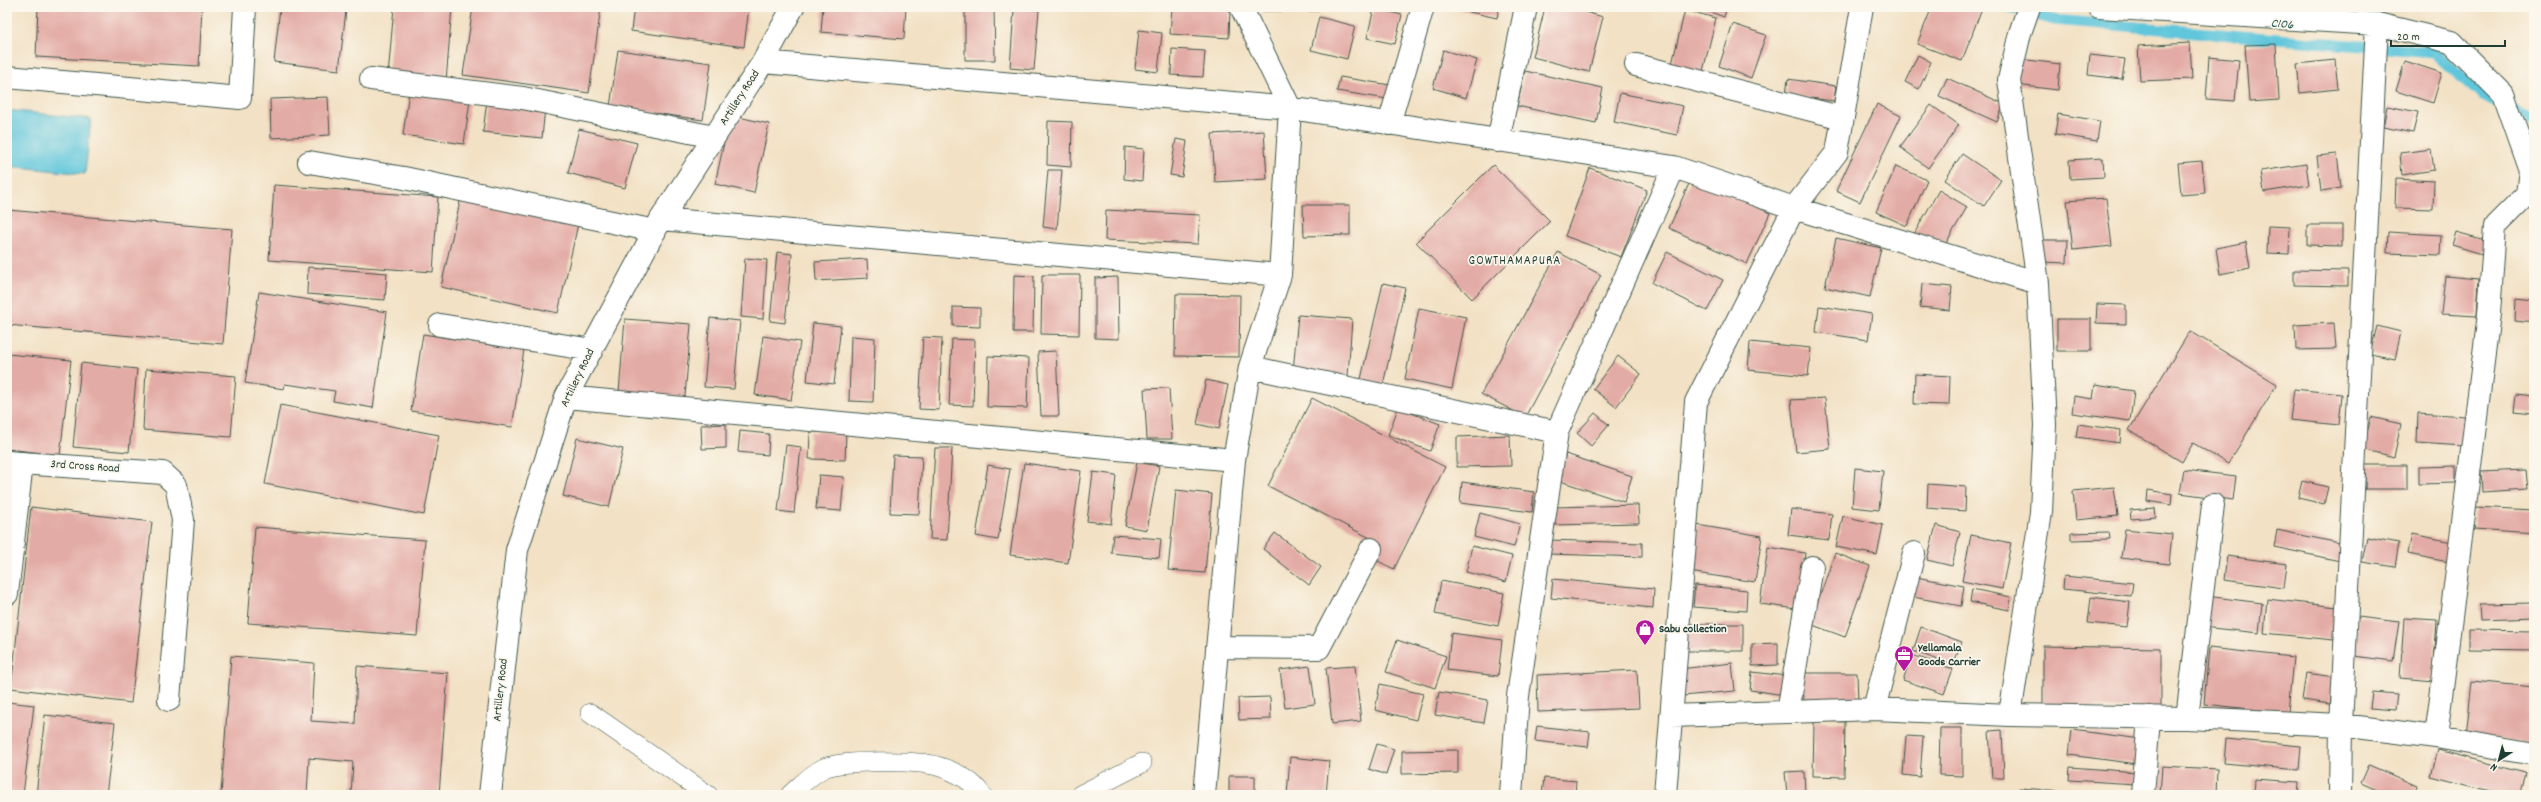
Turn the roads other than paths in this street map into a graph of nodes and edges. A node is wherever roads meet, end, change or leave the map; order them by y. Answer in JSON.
{"nodes":[{"id":1,"x":246,"y":7,"type":"edge"},
{"id":2,"x":793,"y":7,"type":"edge"},
{"id":3,"x":1241,"y":7,"type":"edge"},
{"id":4,"x":1423,"y":7,"type":"edge"},
{"id":5,"x":1526,"y":7,"type":"edge"},
{"id":6,"x":1862,"y":7,"type":"edge"},
{"id":7,"x":2029,"y":7,"type":"edge"},
{"id":8,"x":2099,"y":7,"type":"edge"},
{"id":9,"x":2377,"y":24,"type":"junction"},
{"id":10,"x":763,"y":62,"type":"junction"},
{"id":11,"x":1636,"y":65,"type":"dead end"},
{"id":12,"x":7,"y":77,"type":"edge"},
{"id":13,"x":371,"y":79,"type":"dead end"},
{"id":14,"x":1290,"y":108,"type":"junction"},
{"id":15,"x":1843,"y":118,"type":"junction"},
{"id":16,"x":1389,"y":124,"type":"junction"},
{"id":17,"x":714,"y":137,"type":"junction"},
{"id":18,"x":1498,"y":141,"type":"junction"},
{"id":19,"x":309,"y":162,"type":"dead end"},
{"id":20,"x":1674,"y":167,"type":"junction"},
{"id":21,"x":1794,"y":208,"type":"junction"},
{"id":22,"x":658,"y":225,"type":"junction"},
{"id":23,"x":1280,"y":276,"type":"junction"},
{"id":24,"x":2038,"y":283,"type":"junction"},
{"id":25,"x":440,"y":325,"type":"dead end"},
{"id":26,"x":592,"y":350,"type":"junction"},
{"id":27,"x":1250,"y":367,"type":"junction"},
{"id":28,"x":566,"y":397,"type":"junction"},
{"id":29,"x":1557,"y":432,"type":"junction"},
{"id":30,"x":1234,"y":460,"type":"junction"},
{"id":31,"x":15,"y":463,"type":"edge"},
{"id":32,"x":2212,"y":505,"type":"dead end"},
{"id":33,"x":1371,"y":549,"type":"dead end"},
{"id":34,"x":1914,"y":552,"type":"dead end"},
{"id":35,"x":1812,"y":567,"type":"dead end"},
{"id":36,"x":7,"y":594,"type":"edge"},
{"id":37,"x":1217,"y":647,"type":"junction"},
{"id":38,"x":169,"y":700,"type":"dead end"},
{"id":39,"x":1874,"y":709,"type":"junction"},
{"id":40,"x":1788,"y":712,"type":"junction"},
{"id":41,"x":590,"y":713,"type":"dead end"},
{"id":42,"x":2010,"y":715,"type":"junction"},
{"id":43,"x":1671,"y":716,"type":"junction"},
{"id":44,"x":2149,"y":717,"type":"junction"},
{"id":45,"x":2186,"y":718,"type":"junction"},
{"id":46,"x":2341,"y":725,"type":"junction"},
{"id":47,"x":2436,"y":737,"type":"junction"},
{"id":48,"x":2534,"y":754,"type":"edge"},
{"id":49,"x":1142,"y":764,"type":"dead end"},
{"id":50,"x":490,"y":795,"type":"edge"},
{"id":51,"x":708,"y":795,"type":"edge"},
{"id":52,"x":790,"y":795,"type":"edge"},
{"id":53,"x":982,"y":795,"type":"edge"},
{"id":54,"x":1080,"y":795,"type":"edge"},
{"id":55,"x":1204,"y":795,"type":"edge"},
{"id":56,"x":1511,"y":795,"type":"edge"},
{"id":57,"x":1665,"y":795,"type":"edge"},
{"id":58,"x":2143,"y":795,"type":"edge"},
{"id":59,"x":2340,"y":795,"type":"edge"}],
"edges":[{"from":1,"to":12,"type":"street"},
{"from":2,"to":10,"type":"street","name":"Artillery Road"},
{"from":3,"to":14,"type":"street"},
{"from":4,"to":16,"type":"street"},
{"from":5,"to":18,"type":"street"},
{"from":6,"to":15,"type":"street"},
{"from":7,"to":24,"type":"street"},
{"from":8,"to":9,"type":"street"},
{"from":9,"to":46,"type":"street"},
{"from":9,"to":47,"type":"street"},
{"from":10,"to":14,"type":"street"},
{"from":10,"to":17,"type":"street","name":"Artillery Road"},
{"from":11,"to":15,"type":"street"},
{"from":13,"to":17,"type":"street"},
{"from":14,"to":16,"type":"street"},
{"from":14,"to":23,"type":"street"},
{"from":15,"to":21,"type":"street"},
{"from":16,"to":18,"type":"street"},
{"from":17,"to":22,"type":"street","name":"Artillery Road"},
{"from":18,"to":20,"type":"street"},
{"from":19,"to":22,"type":"street"},
{"from":20,"to":21,"type":"street"},
{"from":20,"to":29,"type":"street"},
{"from":21,"to":24,"type":"street"},
{"from":21,"to":43,"type":"street"},
{"from":22,"to":23,"type":"street"},
{"from":22,"to":26,"type":"street","name":"Artillery Road"},
{"from":23,"to":27,"type":"street"},
{"from":24,"to":42,"type":"street"},
{"from":25,"to":26,"type":"street"},
{"from":26,"to":28,"type":"street","name":"Artillery Road"},
{"from":27,"to":29,"type":"street"},
{"from":27,"to":30,"type":"street"},
{"from":28,"to":30,"type":"street"},
{"from":28,"to":50,"type":"street","name":"Artillery Road"},
{"from":29,"to":56,"type":"street"},
{"from":30,"to":37,"type":"street"},
{"from":31,"to":36,"type":"street"},
{"from":31,"to":38,"type":"street","name":"3rd Cross Road"},
{"from":32,"to":45,"type":"street"},
{"from":33,"to":37,"type":"street"},
{"from":34,"to":39,"type":"street"},
{"from":35,"to":40,"type":"street"},
{"from":37,"to":55,"type":"street"},
{"from":39,"to":40,"type":"street"},
{"from":39,"to":42,"type":"street"},
{"from":40,"to":43,"type":"street"},
{"from":41,"to":51,"type":"lane"},
{"from":42,"to":44,"type":"street"},
{"from":43,"to":57,"type":"street"},
{"from":44,"to":45,"type":"street"},
{"from":44,"to":58,"type":"street"},
{"from":45,"to":46,"type":"street"},
{"from":46,"to":47,"type":"street"},
{"from":46,"to":59,"type":"street"},
{"from":47,"to":48,"type":"street"},
{"from":49,"to":54,"type":"lane"},
{"from":52,"to":53,"type":"lane"}]}
